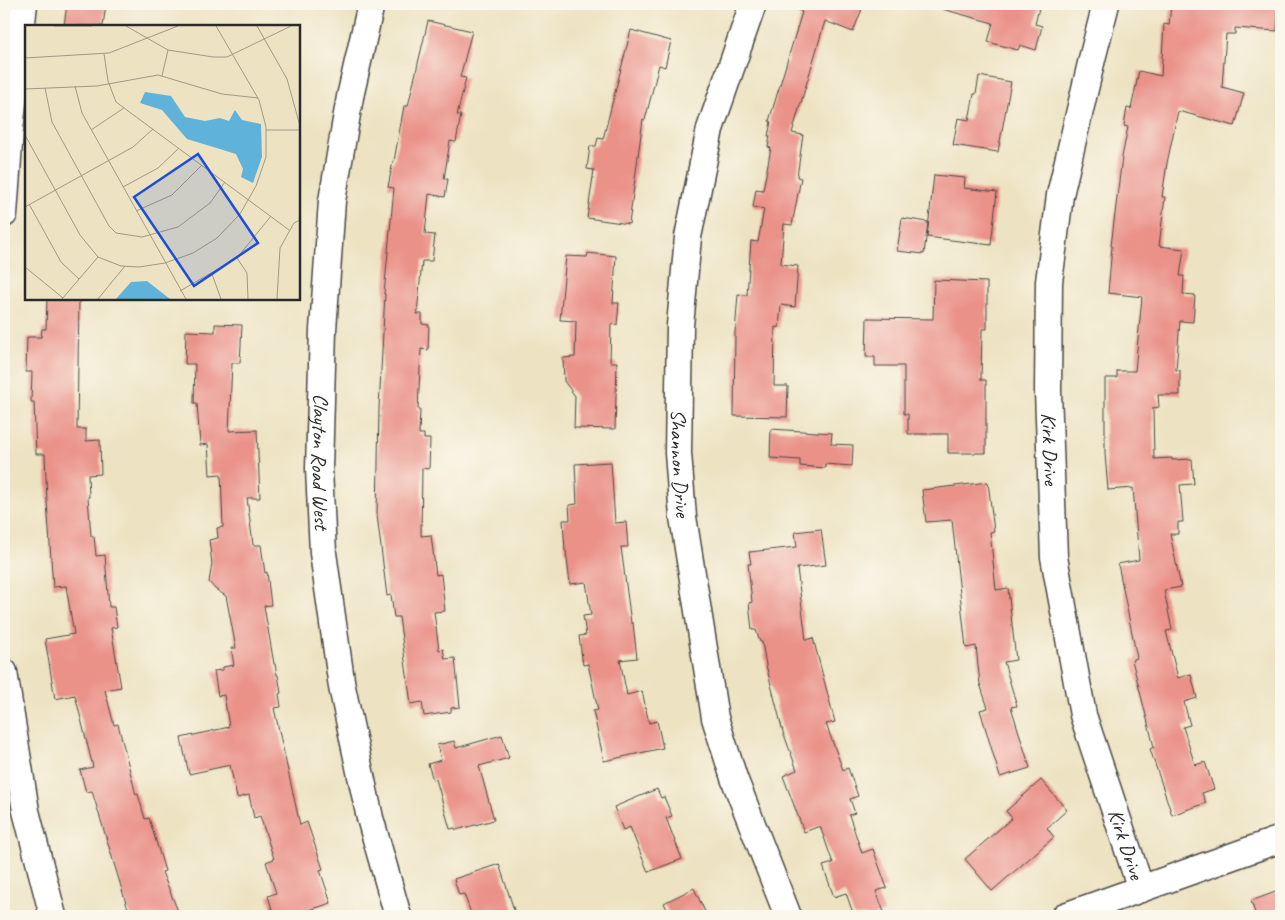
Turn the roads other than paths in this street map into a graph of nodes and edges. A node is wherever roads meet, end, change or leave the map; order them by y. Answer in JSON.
{"nodes":[{"id":1,"x":24,"y":4,"type":"edge"},
{"id":2,"x":371,"y":4,"type":"edge"},
{"id":3,"x":753,"y":4,"type":"edge"},
{"id":4,"x":1106,"y":4,"type":"edge"},
{"id":5,"x":4,"y":214,"type":"edge"},
{"id":6,"x":4,"y":672,"type":"edge"},
{"id":7,"x":1281,"y":839,"type":"edge"},
{"id":8,"x":1141,"y":889,"type":"junction"},
{"id":9,"x":53,"y":916,"type":"edge"},
{"id":10,"x":398,"y":916,"type":"edge"},
{"id":11,"x":788,"y":916,"type":"edge"},
{"id":12,"x":1065,"y":916,"type":"edge"}],
"edges":[{"from":1,"to":5,"type":"street"},
{"from":2,"to":10,"type":"street","name":"Clayton Road West"},
{"from":3,"to":11,"type":"street","name":"Shannon Drive"},
{"from":4,"to":8,"type":"street","name":"Kirk Drive"},
{"from":6,"to":9,"type":"street"},
{"from":7,"to":8,"type":"street"},
{"from":8,"to":12,"type":"street"}]}
